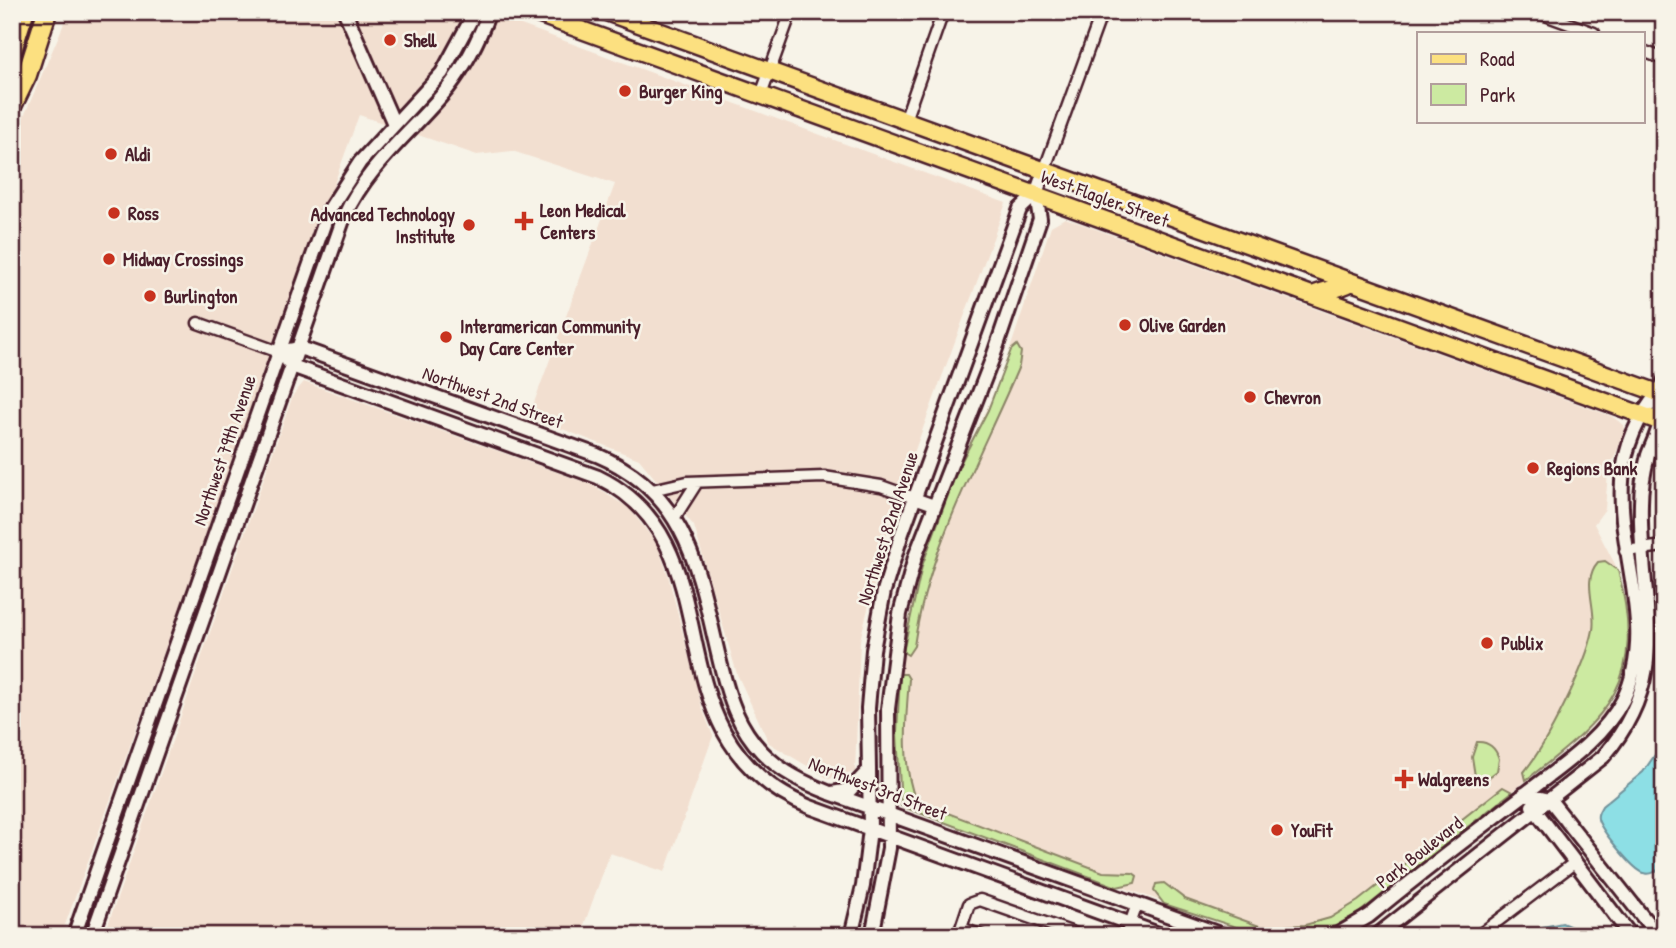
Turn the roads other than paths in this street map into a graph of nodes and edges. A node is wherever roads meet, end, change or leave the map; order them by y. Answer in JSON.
{"nodes":[{"id":1,"x":24,"y":12,"type":"edge"},
{"id":2,"x":47,"y":12,"type":"edge"},
{"id":3,"x":345,"y":12,"type":"edge"},
{"id":4,"x":475,"y":12,"type":"edge"},
{"id":5,"x":489,"y":12,"type":"edge"},
{"id":6,"x":532,"y":12,"type":"edge"},
{"id":7,"x":606,"y":12,"type":"edge"},
{"id":8,"x":791,"y":12,"type":"edge"},
{"id":9,"x":943,"y":12,"type":"edge"},
{"id":10,"x":1102,"y":12,"type":"edge"},
{"id":11,"x":1537,"y":12,"type":"edge"},
{"id":12,"x":632,"y":17,"type":"edge"},
{"id":13,"x":1591,"y":32,"type":"edge"},
{"id":14,"x":12,"y":50,"type":"edge"},
{"id":15,"x":1644,"y":51,"type":"edge"},
{"id":16,"x":1664,"y":59,"type":"edge"},
{"id":17,"x":769,"y":72,"type":"junction"},
{"id":18,"x":761,"y":94,"type":"junction"},
{"id":19,"x":12,"y":106,"type":"edge"},
{"id":20,"x":407,"y":111,"type":"junction"},
{"id":21,"x":421,"y":117,"type":"junction"},
{"id":22,"x":905,"y":120,"type":"junction"},
{"id":23,"x":394,"y":124,"type":"junction"},
{"id":24,"x":1044,"y":171,"type":"junction"},
{"id":25,"x":1037,"y":194,"type":"junction"},
{"id":26,"x":1350,"y":283,"type":"junction"},
{"id":27,"x":1313,"y":295,"type":"junction"},
{"id":28,"x":1382,"y":295,"type":"junction"},
{"id":29,"x":1347,"y":308,"type":"junction"},
{"id":30,"x":198,"y":323,"type":"dead end"},
{"id":31,"x":298,"y":348,"type":"junction"},
{"id":32,"x":279,"y":352,"type":"junction"},
{"id":33,"x":292,"y":366,"type":"junction"},
{"id":34,"x":1662,"y":389,"type":"edge"},
{"id":35,"x":1640,"y":415,"type":"junction"},
{"id":36,"x":1662,"y":422,"type":"edge"},
{"id":37,"x":696,"y":484,"type":"junction"},
{"id":38,"x":652,"y":490,"type":"junction"},
{"id":39,"x":915,"y":498,"type":"junction"},
{"id":40,"x":639,"y":504,"type":"joint"},
{"id":41,"x":934,"y":505,"type":"junction"},
{"id":42,"x":676,"y":517,"type":"junction"},
{"id":43,"x":1664,"y":546,"type":"edge"},
{"id":44,"x":1645,"y":549,"type":"junction"},
{"id":45,"x":1625,"y":551,"type":"junction"},
{"id":46,"x":154,"y":709,"type":"junction"},
{"id":47,"x":169,"y":716,"type":"junction"},
{"id":48,"x":868,"y":771,"type":"junction"},
{"id":49,"x":830,"y":793,"type":"junction"},
{"id":50,"x":1524,"y":794,"type":"junction"},
{"id":51,"x":1550,"y":800,"type":"junction"},
{"id":52,"x":870,"y":808,"type":"junction"},
{"id":53,"x":1535,"y":811,"type":"junction"},
{"id":54,"x":890,"y":814,"type":"junction"},
{"id":55,"x":870,"y":829,"type":"junction"},
{"id":56,"x":890,"y":836,"type":"junction"},
{"id":57,"x":1574,"y":863,"type":"junction"},
{"id":58,"x":1137,"y":904,"type":"junction"},
{"id":59,"x":1128,"y":930,"type":"edge"},
{"id":60,"x":960,"y":932,"type":"edge"},
{"id":61,"x":74,"y":936,"type":"edge"},
{"id":62,"x":92,"y":936,"type":"edge"},
{"id":63,"x":851,"y":936,"type":"edge"},
{"id":64,"x":872,"y":936,"type":"edge"},
{"id":65,"x":982,"y":936,"type":"edge"},
{"id":66,"x":1082,"y":936,"type":"edge"},
{"id":67,"x":1164,"y":936,"type":"edge"},
{"id":68,"x":1225,"y":936,"type":"edge"},
{"id":69,"x":1335,"y":936,"type":"edge"},
{"id":70,"x":1376,"y":936,"type":"edge"},
{"id":71,"x":1478,"y":936,"type":"edge"},
{"id":72,"x":1632,"y":936,"type":"edge"},
{"id":73,"x":1658,"y":936,"type":"edge"}],
"edges":[{"from":1,"to":14,"type":"highway"},
{"from":2,"to":19,"type":"highway"},
{"from":3,"to":23,"type":"street"},
{"from":4,"to":20,"type":"street","name":"Northwest 79th Avenue"},
{"from":5,"to":21,"type":"street","name":"Northwest 79th Avenue"},
{"from":6,"to":18,"type":"main road","name":"West Flagler Street"},
{"from":7,"to":12,"type":"main road","name":"West Flagler Street"},
{"from":8,"to":17,"type":"street"},
{"from":9,"to":22,"type":"street"},
{"from":10,"to":24,"type":"street"},
{"from":11,"to":13,"type":"street"},
{"from":12,"to":17,"type":"main road","name":"West Flagler Street"},
{"from":15,"to":16,"type":"street"},
{"from":17,"to":18,"type":"street"},
{"from":17,"to":22,"type":"main road","name":"West Flagler Street"},
{"from":18,"to":25,"type":"main road","name":"West Flagler Street"},
{"from":20,"to":21,"type":"street"},
{"from":20,"to":23,"type":"street","name":"Northwest 79th Avenue"},
{"from":21,"to":31,"type":"street","name":"Northwest 79th Avenue"},
{"from":22,"to":24,"type":"main road","name":"West Flagler Street"},
{"from":23,"to":32,"type":"street","name":"Northwest 79th Avenue"},
{"from":24,"to":25,"type":"street","name":"Northwest 82nd Avenue"},
{"from":24,"to":26,"type":"main road","name":"West Flagler Street"},
{"from":25,"to":27,"type":"main road","name":"West Flagler Street"},
{"from":25,"to":39,"type":"street","name":"Northwest 82nd Avenue"},
{"from":25,"to":41,"type":"street","name":"Northwest 82nd Avenue"},
{"from":26,"to":27,"type":"main road"},
{"from":26,"to":28,"type":"main road","name":"West Flagler Street"},
{"from":27,"to":29,"type":"main road","name":"West Flagler Street"},
{"from":28,"to":29,"type":"main road"},
{"from":28,"to":34,"type":"main road","name":"West Flagler Street"},
{"from":29,"to":35,"type":"main road","name":"West Flagler Street"},
{"from":30,"to":32,"type":"street","name":"Northwest 2nd Street"},
{"from":31,"to":32,"type":"street"},
{"from":31,"to":33,"type":"street","name":"Northwest 79th Avenue"},
{"from":31,"to":38,"type":"street","name":"Northwest 2nd Street"},
{"from":32,"to":33,"type":"street","name":"Northwest 2nd Street"},
{"from":32,"to":46,"type":"street","name":"Northwest 79th Avenue"},
{"from":33,"to":40,"type":"street","name":"Northwest 2nd Street"},
{"from":33,"to":47,"type":"street","name":"Northwest 79th Avenue"},
{"from":34,"to":35,"type":"street"},
{"from":34,"to":36,"type":"street"},
{"from":35,"to":36,"type":"main road","name":"West Flagler Street"},
{"from":35,"to":45,"type":"street","name":"Park Boulevard"},
{"from":36,"to":44,"type":"street"},
{"from":37,"to":38,"type":"street"},
{"from":37,"to":39,"type":"street"},
{"from":37,"to":42,"type":"street"},
{"from":38,"to":42,"type":"street","name":"Northwest 2nd Street"},
{"from":39,"to":41,"type":"street"},
{"from":39,"to":48,"type":"street","name":"Northwest 82nd Avenue"},
{"from":40,"to":55,"type":"street","name":"Northwest 3rd Street"},
{"from":41,"to":54,"type":"street","name":"Northwest 82nd Avenue"},
{"from":42,"to":49,"type":"street","name":"Northwest 3rd Street"},
{"from":43,"to":44,"type":"street"},
{"from":44,"to":45,"type":"street"},
{"from":44,"to":51,"type":"street"},
{"from":45,"to":50,"type":"street","name":"Park Boulevard"},
{"from":46,"to":47,"type":"street"},
{"from":46,"to":61,"type":"street","name":"Northwest 79th Avenue"},
{"from":47,"to":62,"type":"street","name":"Northwest 79th Avenue"},
{"from":48,"to":49,"type":"street"},
{"from":48,"to":52,"type":"street","name":"Northwest 82nd Avenue"},
{"from":49,"to":52,"type":"street","name":"Northwest 3rd Street"},
{"from":50,"to":51,"type":"street"},
{"from":50,"to":53,"type":"street"},
{"from":50,"to":69,"type":"street","name":"Park Boulevard"},
{"from":51,"to":53,"type":"street"},
{"from":51,"to":73,"type":"street"},
{"from":52,"to":54,"type":"street","name":"Northwest 3rd Street"},
{"from":52,"to":55,"type":"street","name":"Northwest 82nd Avenue"},
{"from":53,"to":57,"type":"street"},
{"from":53,"to":70,"type":"street"},
{"from":54,"to":56,"type":"street","name":"Northwest 82nd Avenue"},
{"from":54,"to":58,"type":"street","name":"Northwest 3rd Street"},
{"from":55,"to":56,"type":"street","name":"Northwest 3rd Street"},
{"from":55,"to":63,"type":"street","name":"Northwest 82nd Avenue"},
{"from":56,"to":59,"type":"street","name":"Northwest 3rd Street"},
{"from":56,"to":64,"type":"street","name":"Northwest 82nd Avenue"},
{"from":57,"to":71,"type":"street"},
{"from":57,"to":72,"type":"street"},
{"from":58,"to":59,"type":"street"},
{"from":58,"to":68,"type":"street","name":"Northwest 3rd Street"},
{"from":59,"to":67,"type":"street","name":"Northwest 3rd Street"},
{"from":60,"to":65,"type":"street"},
{"from":60,"to":66,"type":"street"}]}
